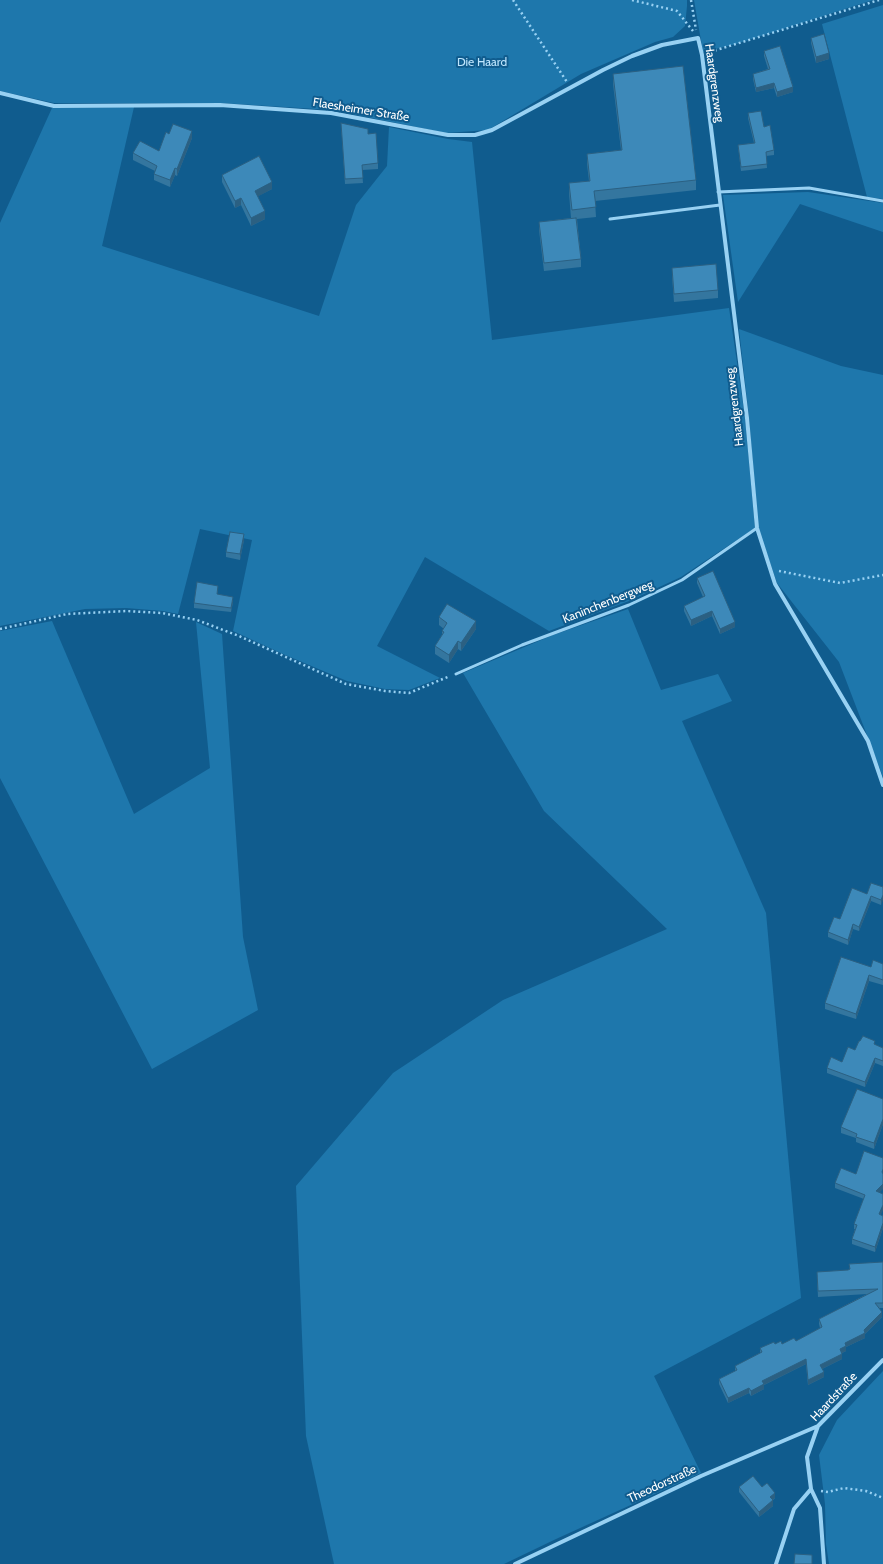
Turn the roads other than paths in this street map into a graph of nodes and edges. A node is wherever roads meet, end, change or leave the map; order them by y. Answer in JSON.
{"nodes":[{"id":1,"x":698,"y":38,"type":"joint"},
{"id":2,"x":0,"y":93,"type":"edge"},
{"id":3,"x":718,"y":192,"type":"junction"},
{"id":4,"x":883,"y":201,"type":"edge"},
{"id":5,"x":720,"y":205,"type":"junction"},
{"id":6,"x":610,"y":220,"type":"dead end"},
{"id":7,"x":757,"y":528,"type":"junction"},
{"id":8,"x":456,"y":674,"type":"road end"},
{"id":9,"x":883,"y":784,"type":"edge"},
{"id":10,"x":883,"y":1360,"type":"edge"},
{"id":11,"x":818,"y":1426,"type":"junction"},
{"id":12,"x":811,"y":1489,"type":"junction"},
{"id":13,"x":516,"y":1564,"type":"edge"},
{"id":14,"x":776,"y":1564,"type":"edge"},
{"id":15,"x":824,"y":1564,"type":"edge"}],
"edges":[{"from":1,"to":2,"type":"street","name":"Flaesheimer Straße"},
{"from":1,"to":3,"type":"street","name":"Haardgrenzweg"},
{"from":3,"to":4,"type":"lane"},
{"from":3,"to":5,"type":"street","name":"Haardgrenzweg"},
{"from":5,"to":6,"type":"lane"},
{"from":5,"to":7,"type":"street","name":"Haardgrenzweg"},
{"from":7,"to":8,"type":"lane","name":"Kaninchenbergweg"},
{"from":7,"to":9,"type":"street","name":"Haardgrenzweg"},
{"from":10,"to":11,"type":"street","name":"Haardstraße"},
{"from":11,"to":12,"type":"street","name":"Haardstraße"},
{"from":11,"to":13,"type":"street","name":"Theodorstraße"},
{"from":12,"to":14,"type":"street"},
{"from":12,"to":15,"type":"street"}]}
